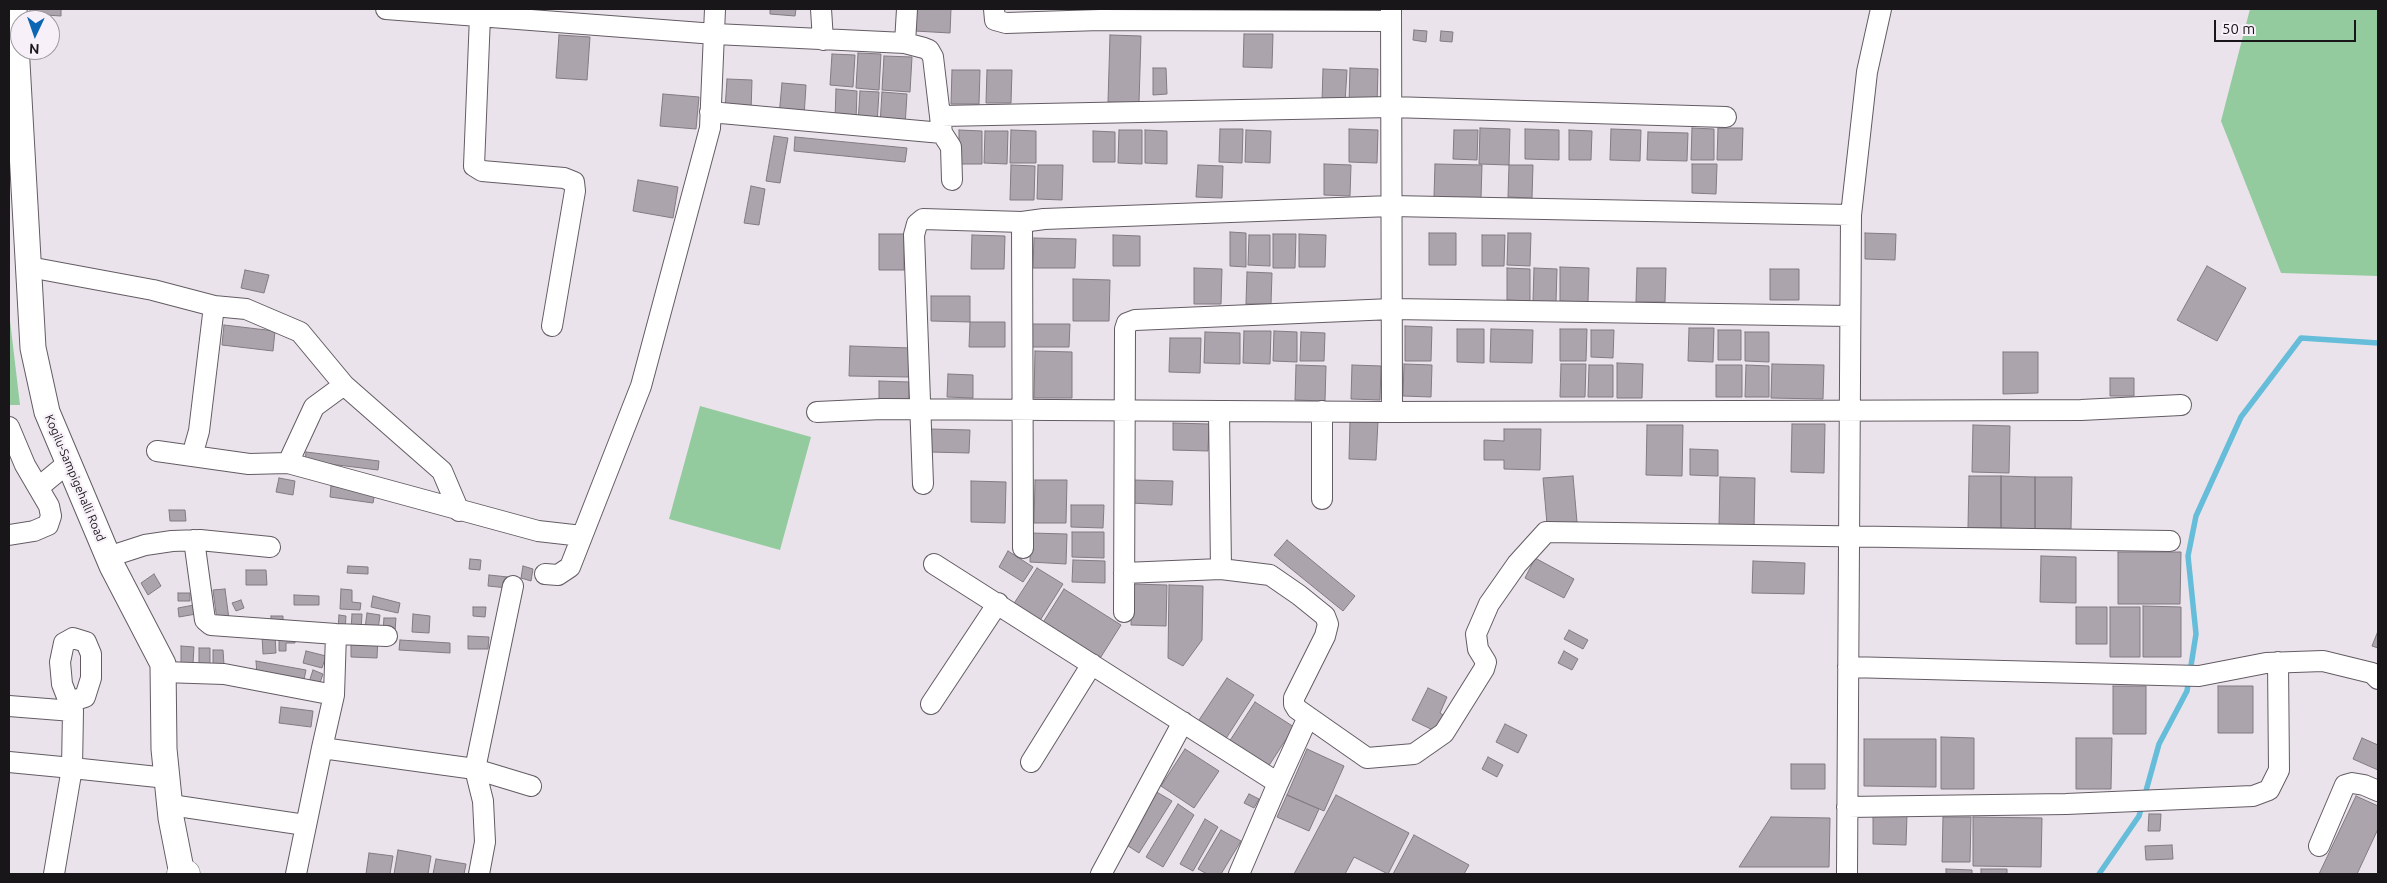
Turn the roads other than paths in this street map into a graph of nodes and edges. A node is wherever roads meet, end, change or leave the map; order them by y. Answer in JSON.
{"nodes":[{"id":1,"x":14,"y":9,"type":"edge"},
{"id":2,"x":386,"y":9,"type":"edge"},
{"id":3,"x":715,"y":9,"type":"edge"},
{"id":4,"x":821,"y":9,"type":"edge"},
{"id":5,"x":907,"y":9,"type":"edge"},
{"id":6,"x":994,"y":9,"type":"edge"},
{"id":7,"x":1881,"y":9,"type":"edge"},
{"id":8,"x":1157,"y":14,"type":"edge"},
{"id":9,"x":1391,"y":15,"type":"edge"},
{"id":10,"x":480,"y":16,"type":"junction"},
{"id":11,"x":620,"y":18,"type":"edge"},
{"id":12,"x":714,"y":34,"type":"junction"},
{"id":13,"x":823,"y":40,"type":"junction"},
{"id":14,"x":905,"y":43,"type":"junction"},
{"id":15,"x":1391,"y":107,"type":"junction"},
{"id":16,"x":710,"y":112,"type":"junction"},
{"id":17,"x":1726,"y":117,"type":"dead end"},
{"id":18,"x":942,"y":124,"type":"junction"},
{"id":19,"x":952,"y":180,"type":"dead end"},
{"id":20,"x":1391,"y":206,"type":"junction"},
{"id":21,"x":1851,"y":215,"type":"junction"},
{"id":22,"x":1022,"y":222,"type":"junction"},
{"id":23,"x":29,"y":267,"type":"junction"},
{"id":24,"x":214,"y":306,"type":"junction"},
{"id":25,"x":1392,"y":309,"type":"junction"},
{"id":26,"x":1850,"y":316,"type":"junction"},
{"id":27,"x":552,"y":326,"type":"dead end"},
{"id":28,"x":344,"y":385,"type":"junction"},
{"id":29,"x":2181,"y":405,"type":"dead end"},
{"id":30,"x":922,"y":410,"type":"junction"},
{"id":31,"x":1022,"y":410,"type":"junction"},
{"id":32,"x":1124,"y":410,"type":"junction"},
{"id":33,"x":1219,"y":411,"type":"junction"},
{"id":34,"x":1322,"y":411,"type":"junction"},
{"id":35,"x":817,"y":412,"type":"dead end"},
{"id":36,"x":1392,"y":412,"type":"junction"},
{"id":37,"x":1850,"y":412,"type":"junction"},
{"id":38,"x":9,"y":427,"type":"edge"},
{"id":39,"x":156,"y":451,"type":"dead end"},
{"id":40,"x":192,"y":456,"type":"junction"},
{"id":41,"x":68,"y":462,"type":"junction"},
{"id":42,"x":288,"y":463,"type":"junction"},
{"id":43,"x":923,"y":484,"type":"dead end"},
{"id":44,"x":38,"y":487,"type":"junction"},
{"id":45,"x":1322,"y":498,"type":"dead end"},
{"id":46,"x":459,"y":511,"type":"junction"},
{"id":47,"x":9,"y":535,"type":"edge"},
{"id":48,"x":1849,"y":535,"type":"junction"},
{"id":49,"x":582,"y":536,"type":"junction"},
{"id":50,"x":194,"y":540,"type":"junction"},
{"id":51,"x":2170,"y":541,"type":"dead end"},
{"id":52,"x":270,"y":547,"type":"dead end"},
{"id":53,"x":1024,"y":548,"type":"dead end"},
{"id":54,"x":108,"y":557,"type":"junction"},
{"id":55,"x":934,"y":564,"type":"dead end"},
{"id":56,"x":1221,"y":569,"type":"junction"},
{"id":57,"x":1124,"y":573,"type":"junction"},
{"id":58,"x":545,"y":574,"type":"dead end"},
{"id":59,"x":513,"y":586,"type":"dead end"},
{"id":60,"x":998,"y":603,"type":"junction"},
{"id":61,"x":1124,"y":612,"type":"dead end"},
{"id":62,"x":336,"y":634,"type":"junction"},
{"id":63,"x":386,"y":636,"type":"dead end"},
{"id":64,"x":2278,"y":662,"type":"junction"},
{"id":65,"x":1092,"y":664,"type":"junction"},
{"id":66,"x":1848,"y":667,"type":"junction"},
{"id":67,"x":163,"y":672,"type":"junction"},
{"id":68,"x":2378,"y":679,"type":"edge"},
{"id":69,"x":334,"y":695,"type":"junction"},
{"id":70,"x":931,"y":704,"type":"dead end"},
{"id":71,"x":9,"y":706,"type":"edge"},
{"id":72,"x":1308,"y":717,"type":"junction"},
{"id":73,"x":1183,"y":722,"type":"junction"},
{"id":74,"x":322,"y":748,"type":"junction"},
{"id":75,"x":9,"y":762,"type":"edge"},
{"id":76,"x":1031,"y":762,"type":"dead end"},
{"id":77,"x":72,"y":768,"type":"junction"},
{"id":78,"x":475,"y":769,"type":"junction"},
{"id":79,"x":167,"y":778,"type":"junction"},
{"id":80,"x":1278,"y":784,"type":"junction"},
{"id":81,"x":531,"y":786,"type":"dead end"},
{"id":82,"x":2378,"y":792,"type":"edge"},
{"id":83,"x":171,"y":805,"type":"junction"},
{"id":84,"x":1847,"y":807,"type":"junction"},
{"id":85,"x":305,"y":825,"type":"junction"},
{"id":86,"x":2320,"y":846,"type":"dead end"},
{"id":87,"x":54,"y":874,"type":"edge"},
{"id":88,"x":183,"y":874,"type":"edge"},
{"id":89,"x":296,"y":874,"type":"edge"},
{"id":90,"x":479,"y":874,"type":"edge"},
{"id":91,"x":1101,"y":874,"type":"edge"},
{"id":92,"x":1239,"y":874,"type":"edge"},
{"id":93,"x":1847,"y":874,"type":"edge"}],
"edges":[{"from":1,"to":23,"type":"street","name":"Kogilu-Sampigehalli Road"},
{"from":2,"to":10,"type":"street"},
{"from":3,"to":12,"type":"street"},
{"from":4,"to":13,"type":"street"},
{"from":5,"to":14,"type":"street"},
{"from":6,"to":8,"type":"street"},
{"from":7,"to":21,"type":"street"},
{"from":8,"to":9,"type":"street"},
{"from":9,"to":15,"type":"street"},
{"from":10,"to":11,"type":"street"},
{"from":10,"to":27,"type":"street"},
{"from":11,"to":12,"type":"street"},
{"from":12,"to":13,"type":"street"},
{"from":12,"to":16,"type":"street"},
{"from":13,"to":14,"type":"street"},
{"from":14,"to":18,"type":"street"},
{"from":15,"to":17,"type":"street"},
{"from":15,"to":18,"type":"street"},
{"from":15,"to":20,"type":"street"},
{"from":16,"to":18,"type":"street"},
{"from":16,"to":49,"type":"street"},
{"from":18,"to":19,"type":"street"},
{"from":20,"to":21,"type":"street"},
{"from":20,"to":22,"type":"street"},
{"from":20,"to":25,"type":"street"},
{"from":21,"to":26,"type":"street"},
{"from":22,"to":30,"type":"street"},
{"from":22,"to":31,"type":"street"},
{"from":23,"to":24,"type":"street"},
{"from":23,"to":41,"type":"street","name":"Kogilu-Sampigehalli Road"},
{"from":24,"to":28,"type":"street"},
{"from":24,"to":40,"type":"street"},
{"from":25,"to":26,"type":"street"},
{"from":25,"to":32,"type":"street"},
{"from":25,"to":36,"type":"street"},
{"from":26,"to":37,"type":"street"},
{"from":28,"to":42,"type":"street"},
{"from":28,"to":46,"type":"street"},
{"from":29,"to":37,"type":"street"},
{"from":30,"to":31,"type":"street"},
{"from":30,"to":35,"type":"street"},
{"from":30,"to":43,"type":"street"},
{"from":31,"to":32,"type":"street"},
{"from":31,"to":53,"type":"street"},
{"from":32,"to":33,"type":"street"},
{"from":32,"to":57,"type":"street"},
{"from":33,"to":34,"type":"street"},
{"from":33,"to":56,"type":"street"},
{"from":34,"to":36,"type":"street"},
{"from":34,"to":45,"type":"street"},
{"from":36,"to":37,"type":"street"},
{"from":37,"to":48,"type":"street"},
{"from":38,"to":44,"type":"street"},
{"from":39,"to":40,"type":"street"},
{"from":40,"to":42,"type":"street"},
{"from":41,"to":44,"type":"street"},
{"from":41,"to":54,"type":"street","name":"Kogilu-Sampigehalli Road"},
{"from":42,"to":46,"type":"street"},
{"from":44,"to":47,"type":"street"},
{"from":46,"to":49,"type":"street"},
{"from":48,"to":51,"type":"street"},
{"from":48,"to":66,"type":"street"},
{"from":48,"to":72,"type":"street"},
{"from":49,"to":58,"type":"street"},
{"from":50,"to":52,"type":"street"},
{"from":50,"to":54,"type":"street"},
{"from":50,"to":62,"type":"street"},
{"from":54,"to":67,"type":"street","name":"Kogilu-Sampigehalli Road"},
{"from":55,"to":60,"type":"street"},
{"from":56,"to":57,"type":"street"},
{"from":56,"to":72,"type":"street"},
{"from":57,"to":61,"type":"street"},
{"from":59,"to":78,"type":"street"},
{"from":60,"to":65,"type":"street"},
{"from":60,"to":70,"type":"street"},
{"from":62,"to":63,"type":"street"},
{"from":62,"to":69,"type":"street"},
{"from":64,"to":66,"type":"street"},
{"from":64,"to":68,"type":"street"},
{"from":64,"to":84,"type":"street"},
{"from":65,"to":73,"type":"street"},
{"from":65,"to":76,"type":"street"},
{"from":66,"to":84,"type":"street"},
{"from":67,"to":69,"type":"street"},
{"from":67,"to":79,"type":"street","name":"Kogilu-Sampigehalli Road"},
{"from":69,"to":74,"type":"street"},
{"from":71,"to":77,"type":"street"},
{"from":72,"to":80,"type":"street"},
{"from":73,"to":80,"type":"street"},
{"from":73,"to":91,"type":"street"},
{"from":74,"to":78,"type":"street"},
{"from":74,"to":85,"type":"street"},
{"from":75,"to":77,"type":"street"},
{"from":77,"to":79,"type":"street"},
{"from":77,"to":87,"type":"street"},
{"from":78,"to":81,"type":"street"},
{"from":78,"to":90,"type":"street"},
{"from":79,"to":83,"type":"street","name":"Kogilu-Sampigehalli Road"},
{"from":80,"to":92,"type":"street"},
{"from":82,"to":86,"type":"street"},
{"from":83,"to":85,"type":"street"},
{"from":83,"to":88,"type":"street","name":"Kogilu-Sampigehalli Road"},
{"from":84,"to":93,"type":"street"},
{"from":85,"to":89,"type":"street"}]}
